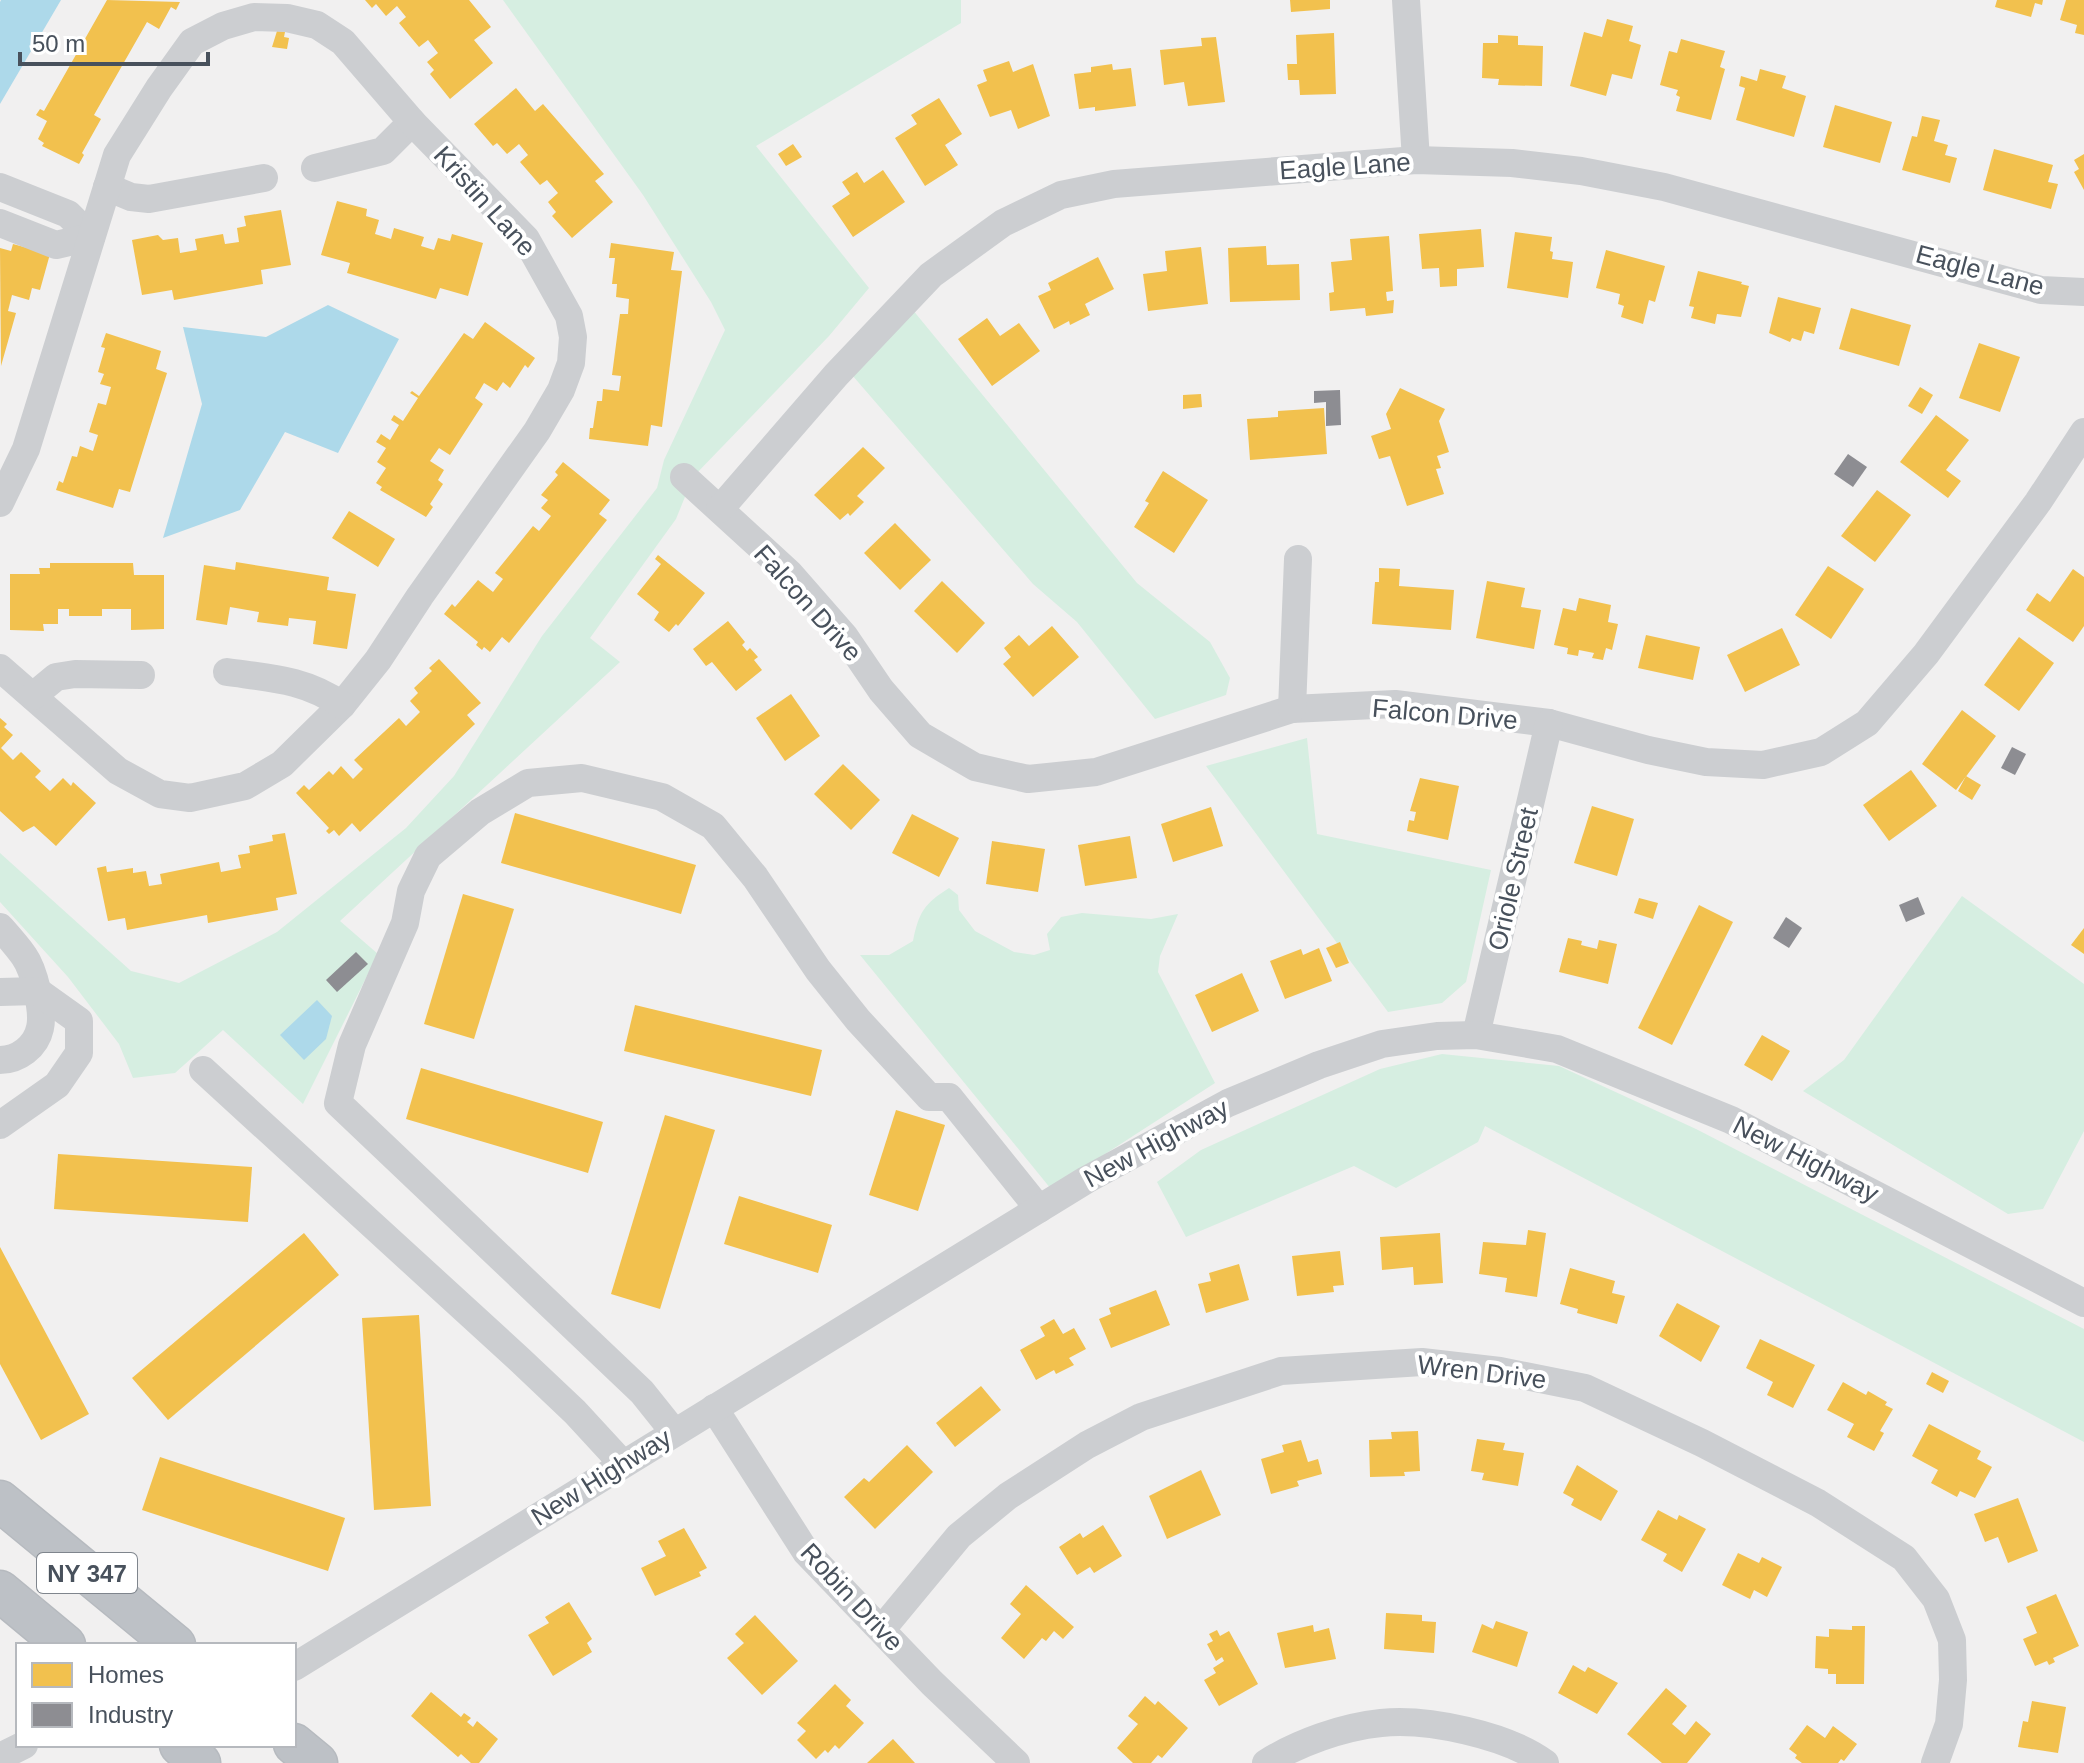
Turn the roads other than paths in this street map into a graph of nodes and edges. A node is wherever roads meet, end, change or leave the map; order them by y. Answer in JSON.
{"nodes":[{"id":1,"x":1406,"y":0,"type":"edge"},
{"id":2,"x":412,"y":122,"type":"junction"},
{"id":3,"x":1416,"y":160,"type":"junction"},
{"id":4,"x":315,"y":168,"type":"dead end"},
{"id":5,"x":264,"y":178,"type":"dead end"},
{"id":6,"x":0,"y":187,"type":"edge"},
{"id":7,"x":107,"y":187,"type":"junction"},
{"id":8,"x":0,"y":223,"type":"edge"},
{"id":9,"x":91,"y":237,"type":"junction"},
{"id":10,"x":2084,"y":292,"type":"edge"},
{"id":11,"x":2084,"y":432,"type":"edge"},
{"id":12,"x":684,"y":477,"type":"dead end"},
{"id":13,"x":0,"y":503,"type":"edge"},
{"id":14,"x":720,"y":509,"type":"junction"},
{"id":15,"x":1298,"y":559,"type":"dead end"},
{"id":16,"x":0,"y":668,"type":"edge"},
{"id":17,"x":227,"y":672,"type":"dead end"},
{"id":18,"x":141,"y":675,"type":"dead end"},
{"id":19,"x":33,"y":696,"type":"junction"},
{"id":20,"x":342,"y":705,"type":"junction"},
{"id":21,"x":1292,"y":709,"type":"junction"},
{"id":22,"x":1549,"y":723,"type":"junction"},
{"id":23,"x":1,"y":930,"type":"edge"},
{"id":24,"x":37,"y":991,"type":"junction"},
{"id":25,"x":0,"y":992,"type":"edge"},
{"id":26,"x":1476,"y":1035,"type":"junction"},
{"id":27,"x":0,"y":1060,"type":"edge"},
{"id":28,"x":203,"y":1070,"type":"dead end"},
{"id":29,"x":0,"y":1125,"type":"edge"},
{"id":30,"x":1039,"y":1209,"type":"junction"},
{"id":31,"x":2081,"y":1292,"type":"edge"},
{"id":32,"x":714,"y":1408,"type":"junction"},
{"id":33,"x":674,"y":1432,"type":"junction"},
{"id":34,"x":622,"y":1463,"type":"junction"},
{"id":35,"x":0,"y":1501,"type":"edge"},
{"id":36,"x":0,"y":1591,"type":"edge"},
{"id":37,"x":882,"y":1629,"type":"junction"},
{"id":38,"x":63,"y":1643,"type":"edge"},
{"id":39,"x":173,"y":1643,"type":"edge"},
{"id":40,"x":296,"y":1666,"type":"edge"},
{"id":41,"x":296,"y":1746,"type":"edge"},
{"id":42,"x":20,"y":1747,"type":"edge"},
{"id":43,"x":182,"y":1747,"type":"edge"},
{"id":44,"x":0,"y":1757,"type":"edge"},
{"id":45,"x":200,"y":1763,"type":"edge"},
{"id":46,"x":317,"y":1763,"type":"edge"},
{"id":47,"x":1016,"y":1763,"type":"edge"},
{"id":48,"x":1266,"y":1763,"type":"edge"},
{"id":49,"x":1545,"y":1763,"type":"edge"},
{"id":50,"x":1935,"y":1763,"type":"edge"}],
"edges":[{"from":1,"to":3,"type":"street"},
{"from":2,"to":4,"type":"street"},
{"from":2,"to":7,"type":"street","name":"Kristin Lane"},
{"from":2,"to":20,"type":"street","name":"Kristin Lane"},
{"from":3,"to":10,"type":"street","name":"Eagle Lane"},
{"from":3,"to":14,"type":"street","name":"Eagle Lane"},
{"from":5,"to":7,"type":"street"},
{"from":6,"to":9,"type":"street"},
{"from":7,"to":9,"type":"street","name":"Kristin Lane"},
{"from":8,"to":9,"type":"street"},
{"from":9,"to":13,"type":"street","name":"Kristin Lane"},
{"from":11,"to":22,"type":"street","name":"Falcon Drive"},
{"from":12,"to":14,"type":"street","name":"Falcon Drive"},
{"from":14,"to":21,"type":"street","name":"Falcon Drive"},
{"from":15,"to":21,"type":"street"},
{"from":16,"to":19,"type":"street","name":"Kristin Lane"},
{"from":17,"to":20,"type":"street"},
{"from":18,"to":19,"type":"street"},
{"from":19,"to":20,"type":"street","name":"Kristin Lane"},
{"from":21,"to":22,"type":"street","name":"Falcon Drive"},
{"from":22,"to":26,"type":"street","name":"Oriole Street"},
{"from":23,"to":24,"type":"street"},
{"from":24,"to":25,"type":"street"},
{"from":24,"to":27,"type":"street"},
{"from":24,"to":29,"type":"street"},
{"from":26,"to":30,"type":"street","name":"New Highway"},
{"from":26,"to":31,"type":"street","name":"New Highway"},
{"from":28,"to":34,"type":"street"},
{"from":30,"to":32,"type":"street","name":"New Highway"},
{"from":30,"to":33,"type":"street"},
{"from":32,"to":33,"type":"street","name":"New Highway"},
{"from":32,"to":37,"type":"street","name":"Robin Drive"},
{"from":33,"to":34,"type":"street","name":"New Highway"},
{"from":34,"to":40,"type":"street","name":"New Highway"},
{"from":35,"to":39,"type":"highway","number":"NY 347"},
{"from":36,"to":38,"type":"highway","number":"NY 347"},
{"from":37,"to":47,"type":"street","name":"Robin Drive"},
{"from":37,"to":50,"type":"street","name":"Wren Drive"},
{"from":41,"to":46,"type":"highway"},
{"from":42,"to":44,"type":"street"},
{"from":43,"to":45,"type":"highway"},
{"from":48,"to":49,"type":"street"}]}
